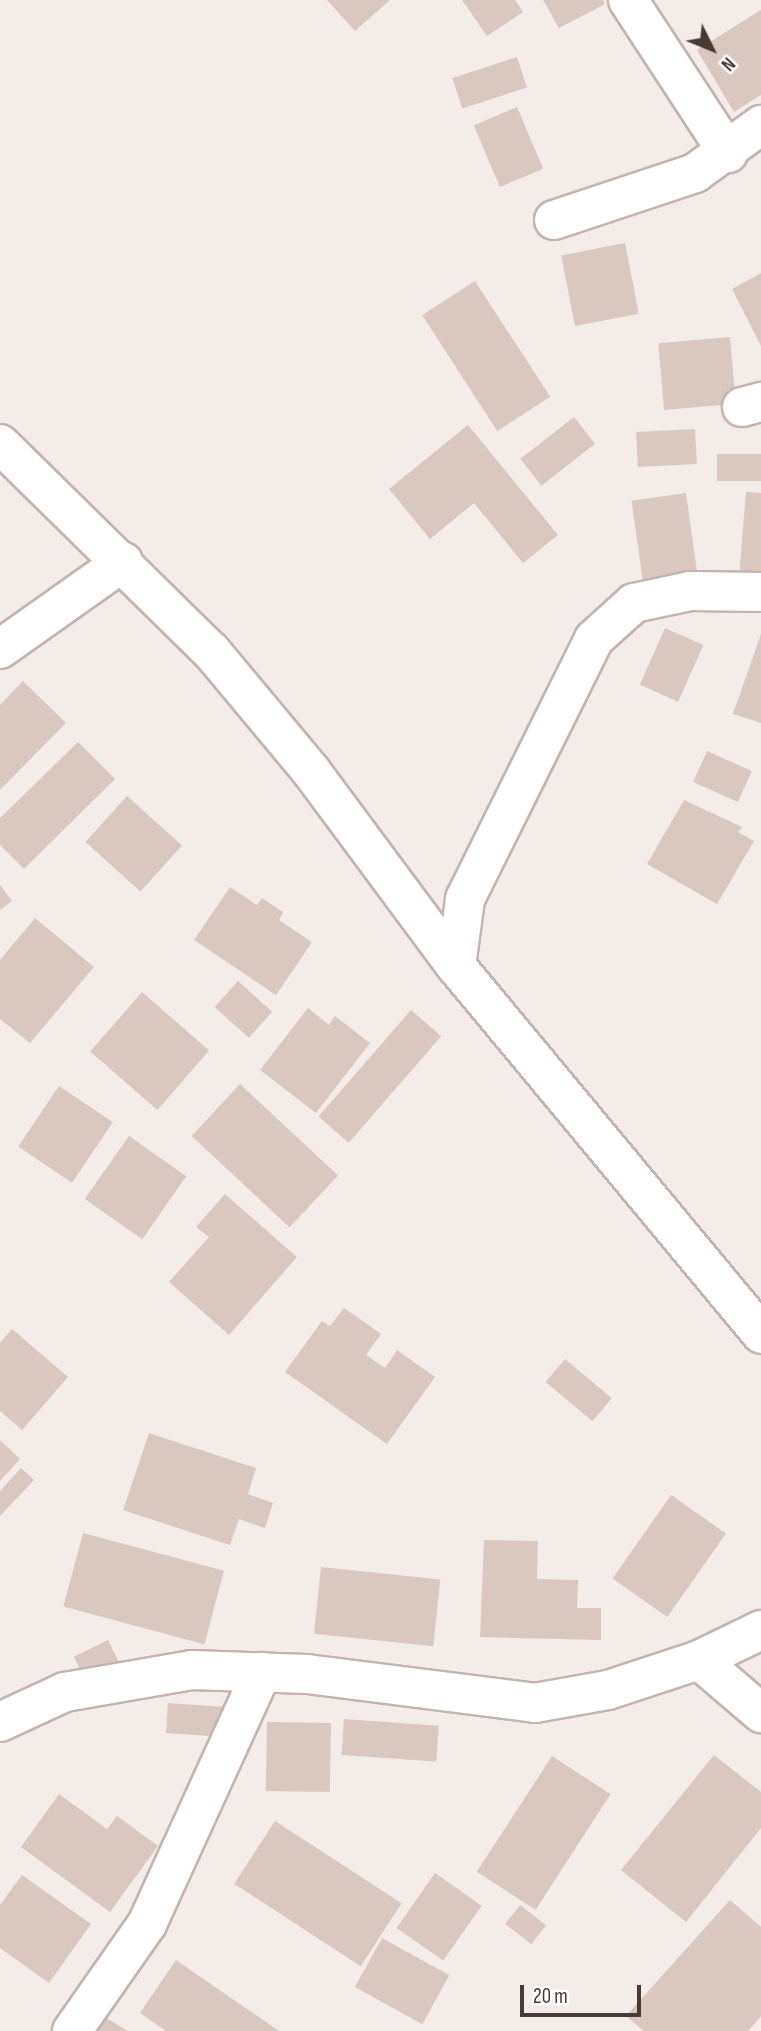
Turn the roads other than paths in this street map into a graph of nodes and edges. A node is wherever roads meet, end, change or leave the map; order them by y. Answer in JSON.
{"nodes":[{"id":1,"x":628,"y":0,"type":"edge"},
{"id":2,"x":761,"y":125,"type":"edge"},
{"id":3,"x":728,"y":153,"type":"junction"},
{"id":4,"x":554,"y":220,"type":"dead end"},
{"id":5,"x":0,"y":444,"type":"edge"},
{"id":6,"x":123,"y":562,"type":"junction"},
{"id":7,"x":761,"y":592,"type":"edge"},
{"id":8,"x":0,"y":649,"type":"edge"},
{"id":9,"x":456,"y":966,"type":"junction"},
{"id":10,"x":761,"y":1334,"type":"edge"},
{"id":11,"x":761,"y":1630,"type":"edge"},
{"id":12,"x":699,"y":1660,"type":"junction"},
{"id":13,"x":262,"y":1672,"type":"junction"},
{"id":14,"x":761,"y":1713,"type":"edge"},
{"id":15,"x":0,"y":1722,"type":"edge"},
{"id":16,"x":72,"y":2031,"type":"edge"}],
"edges":[{"from":1,"to":3,"type":"street"},
{"from":2,"to":3,"type":"street"},
{"from":3,"to":4,"type":"street"},
{"from":5,"to":6,"type":"street"},
{"from":6,"to":8,"type":"street"},
{"from":6,"to":9,"type":"street"},
{"from":7,"to":9,"type":"street"},
{"from":9,"to":10,"type":"street"},
{"from":11,"to":12,"type":"street"},
{"from":12,"to":13,"type":"street"},
{"from":12,"to":14,"type":"street"},
{"from":13,"to":15,"type":"street"},
{"from":13,"to":16,"type":"street"}]}
